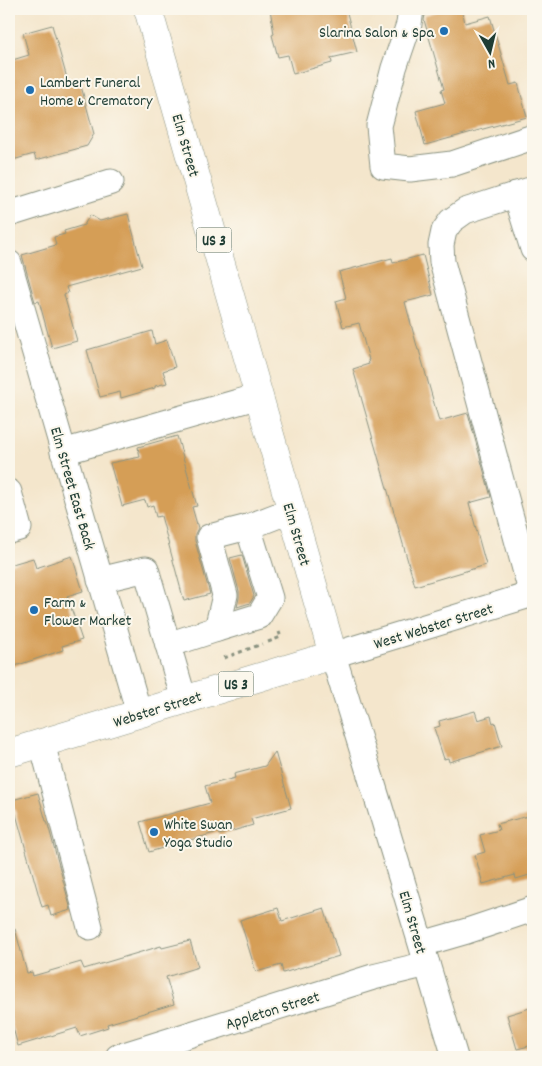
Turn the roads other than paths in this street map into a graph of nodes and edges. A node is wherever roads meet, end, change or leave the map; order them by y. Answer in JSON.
{"nodes":[{"id":1,"x":148,"y":9,"type":"edge"},
{"id":2,"x":411,"y":9,"type":"edge"},
{"id":3,"x":533,"y":137,"type":"edge"},
{"id":4,"x":111,"y":182,"type":"dead end"},
{"id":5,"x":525,"y":191,"type":"edge"},
{"id":6,"x":9,"y":214,"type":"edge"},
{"id":7,"x":533,"y":249,"type":"edge"},
{"id":8,"x":9,"y":263,"type":"edge"},
{"id":9,"x":259,"y":396,"type":"junction"},
{"id":10,"x":64,"y":452,"type":"junction"},
{"id":11,"x":9,"y":492,"type":"edge"},
{"id":12,"x":292,"y":510,"type":"junction"},
{"id":13,"x":248,"y":527,"type":"junction"},
{"id":14,"x":9,"y":530,"type":"edge"},
{"id":15,"x":100,"y":580,"type":"junction"},
{"id":16,"x":532,"y":595,"type":"edge"},
{"id":17,"x":217,"y":629,"type":"junction"},
{"id":18,"x":168,"y":645,"type":"junction"},
{"id":19,"x":333,"y":655,"type":"junction"},
{"id":20,"x":184,"y":700,"type":"junction"},
{"id":21,"x":139,"y":713,"type":"junction"},
{"id":22,"x":42,"y":743,"type":"junction"},
{"id":23,"x":9,"y":753,"type":"edge"},
{"id":24,"x":533,"y":909,"type":"edge"},
{"id":25,"x":90,"y":927,"type":"dead end"},
{"id":26,"x":424,"y":954,"type":"junction"},
{"id":27,"x":118,"y":1057,"type":"edge"},
{"id":28,"x":455,"y":1057,"type":"edge"}],
"edges":[{"from":1,"to":9,"type":"main road","name":"Elm Street","number":"US 3"},
{"from":2,"to":3,"type":"street"},
{"from":4,"to":6,"type":"street"},
{"from":5,"to":7,"type":"street"},
{"from":5,"to":16,"type":"street"},
{"from":8,"to":10,"type":"street","name":"Elm Street East Back"},
{"from":9,"to":10,"type":"street"},
{"from":9,"to":12,"type":"main road","name":"Elm Street","number":"US 3"},
{"from":10,"to":15,"type":"street","name":"Elm Street East Back"},
{"from":11,"to":14,"type":"street"},
{"from":12,"to":13,"type":"street"},
{"from":12,"to":19,"type":"main road","name":"Elm Street","number":"US 3"},
{"from":13,"to":17,"type":"street"},
{"from":13,"to":17,"type":"street"},
{"from":15,"to":18,"type":"street"},
{"from":15,"to":21,"type":"street","name":"Elm Street East Back"},
{"from":16,"to":19,"type":"street","name":"West Webster Street"},
{"from":17,"to":18,"type":"street"},
{"from":18,"to":20,"type":"street"},
{"from":19,"to":20,"type":"main road","name":"Webster Street","number":"US 3"},
{"from":19,"to":26,"type":"street","name":"Elm Street"},
{"from":20,"to":21,"type":"main road","name":"Webster Street","number":"US 3"},
{"from":21,"to":22,"type":"main road","name":"Webster Street","number":"US 3"},
{"from":22,"to":23,"type":"main road","name":"Webster Street","number":"US 3"},
{"from":22,"to":25,"type":"street"},
{"from":24,"to":26,"type":"street","name":"Appleton Street"},
{"from":26,"to":27,"type":"street","name":"Appleton Street"},
{"from":26,"to":28,"type":"street","name":"Elm Street"}]}
